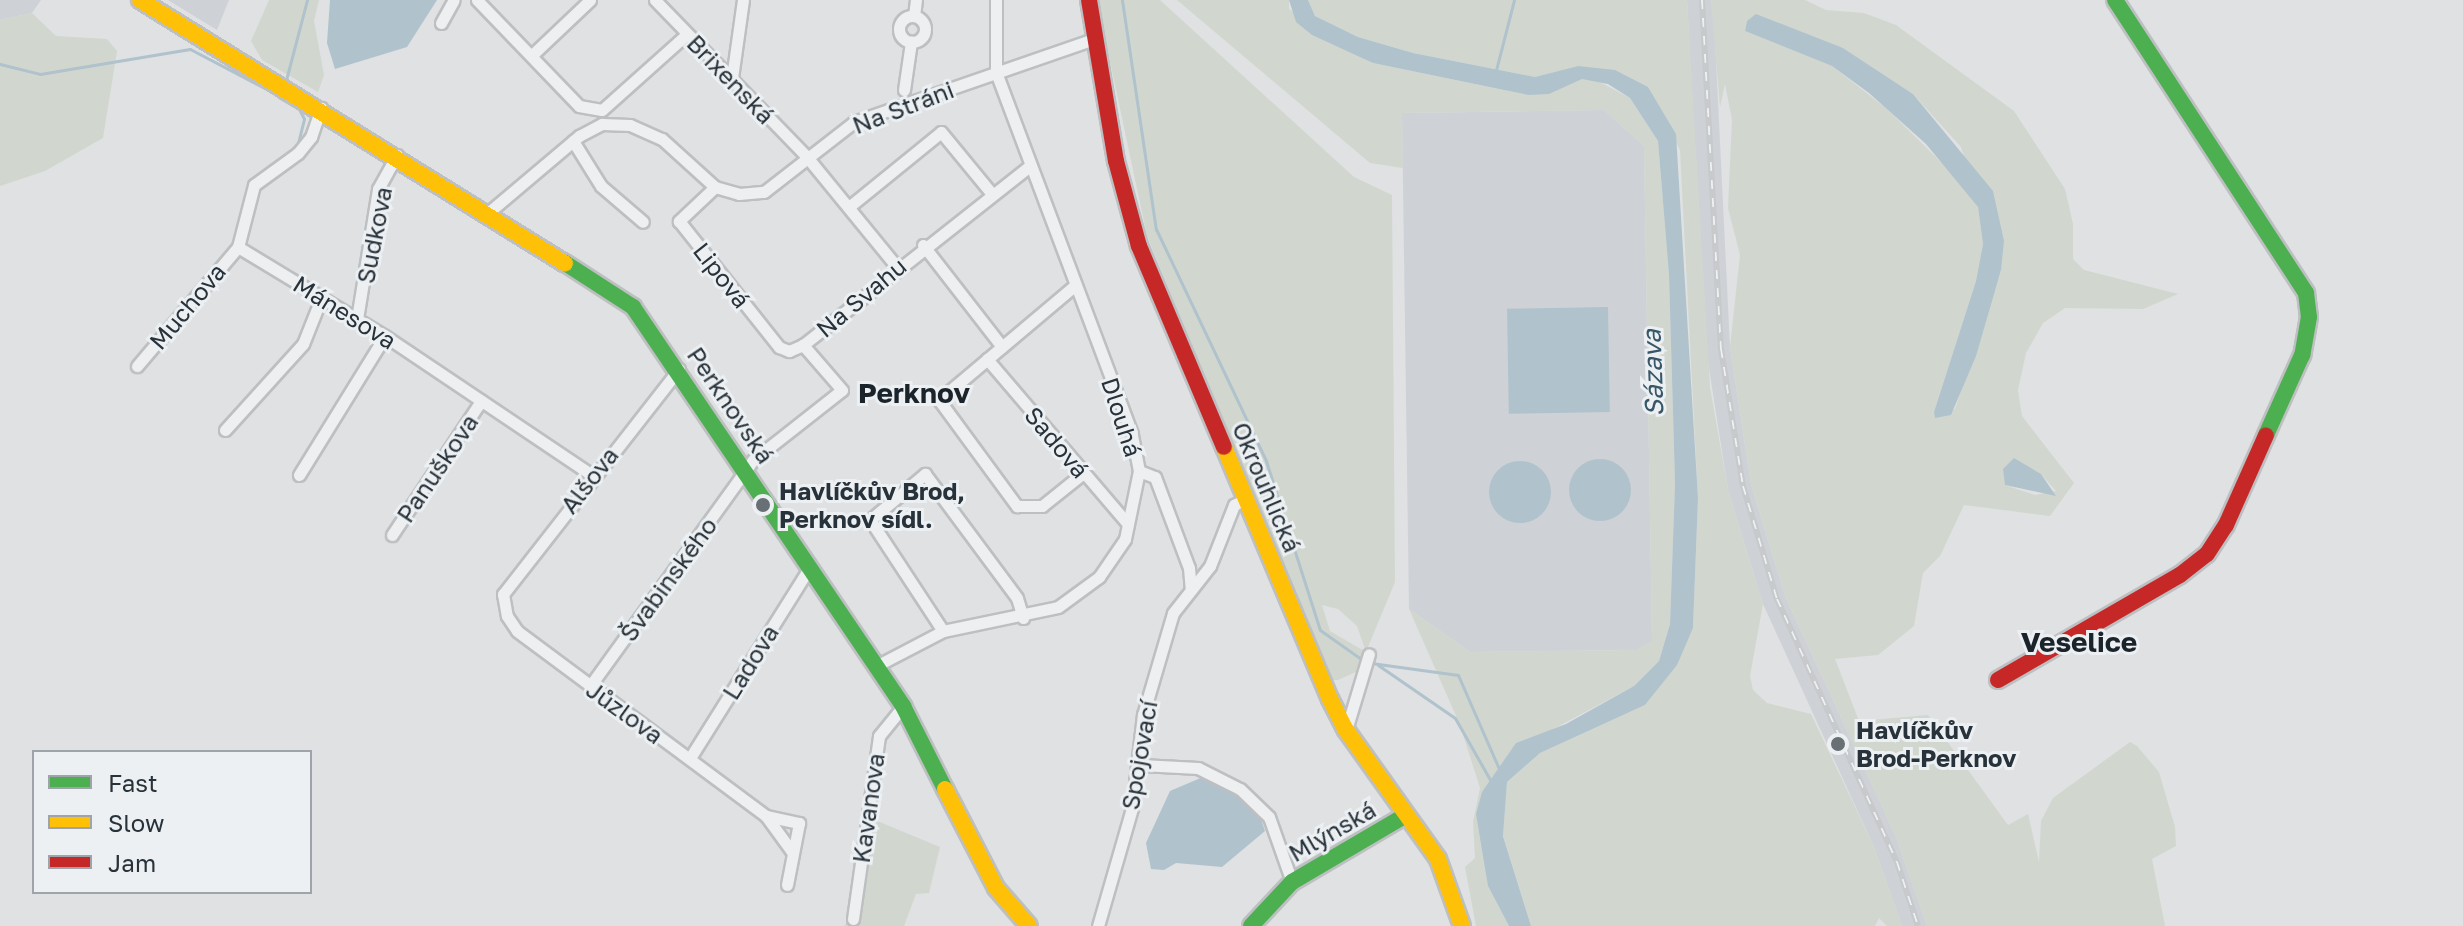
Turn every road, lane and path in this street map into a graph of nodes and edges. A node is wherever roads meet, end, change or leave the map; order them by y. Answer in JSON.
{"nodes":[{"id":1,"x":140,"y":0,"type":"edge"},
{"id":2,"x":454,"y":0,"type":"edge"},
{"id":3,"x":477,"y":0,"type":"edge"},
{"id":4,"x":590,"y":0,"type":"edge"},
{"id":5,"x":655,"y":0,"type":"edge"},
{"id":6,"x":743,"y":0,"type":"edge"},
{"id":7,"x":916,"y":0,"type":"edge"},
{"id":8,"x":996,"y":0,"type":"edge"},
{"id":9,"x":1089,"y":0,"type":"edge"},
{"id":10,"x":2115,"y":0,"type":"edge"},
{"id":11,"x":914,"y":16,"type":"junction"},
{"id":12,"x":441,"y":23,"type":"dead end"},
{"id":13,"x":687,"y":34,"type":"junction"},
{"id":14,"x":1096,"y":38,"type":"junction"},
{"id":15,"x":911,"y":42,"type":"junction"},
{"id":16,"x":532,"y":55,"type":"junction"},
{"id":17,"x":996,"y":72,"type":"junction"},
{"id":18,"x":732,"y":78,"type":"junction"},
{"id":19,"x":904,"y":90,"type":"dead end"},
{"id":20,"x":321,"y":108,"type":"junction"},
{"id":21,"x":573,"y":141,"type":"junction"},
{"id":22,"x":397,"y":155,"type":"junction"},
{"id":23,"x":807,"y":157,"type":"junction"},
{"id":24,"x":1030,"y":166,"type":"junction"},
{"id":25,"x":715,"y":187,"type":"junction"},
{"id":26,"x":992,"y":194,"type":"junction"},
{"id":27,"x":850,"y":206,"type":"junction"},
{"id":28,"x":489,"y":212,"type":"junction"},
{"id":29,"x":643,"y":222,"type":"dead end"},
{"id":30,"x":923,"y":245,"type":"junction"},
{"id":31,"x":238,"y":247,"type":"junction"},
{"id":32,"x":897,"y":267,"type":"junction"},
{"id":33,"x":1073,"y":287,"type":"junction"},
{"id":34,"x":322,"y":296,"type":"junction"},
{"id":35,"x":357,"y":319,"type":"junction"},
{"id":36,"x":385,"y":336,"type":"junction"},
{"id":37,"x":803,"y":345,"type":"junction"},
{"id":38,"x":1002,"y":347,"type":"junction"},
{"id":39,"x":987,"y":359,"type":"junction"},
{"id":40,"x":137,"y":366,"type":"dead end"},
{"id":41,"x":679,"y":369,"type":"junction"},
{"id":42,"x":481,"y":401,"type":"junction"},
{"id":43,"x":225,"y":430,"type":"dead end"},
{"id":44,"x":1139,"y":471,"type":"junction"},
{"id":45,"x":747,"y":472,"type":"junction"},
{"id":46,"x":1082,"y":474,"type":"junction"},
{"id":47,"x":299,"y":475,"type":"dead end"},
{"id":48,"x":592,"y":475,"type":"junction"},
{"id":49,"x":1247,"y":498,"type":"junction"},
{"id":50,"x":1128,"y":524,"type":"junction"},
{"id":51,"x":392,"y":535,"type":"dead end"},
{"id":52,"x":810,"y":567,"type":"junction"},
{"id":53,"x":1191,"y":590,"type":"junction"},
{"id":54,"x":503,"y":594,"type":"joint"},
{"id":55,"x":1023,"y":618,"type":"junction"},
{"id":56,"x":943,"y":631,"type":"junction"},
{"id":57,"x":1369,"y":654,"type":"dead end"},
{"id":58,"x":876,"y":666,"type":"junction"},
{"id":59,"x":1998,"y":680,"type":"dead end"},
{"id":60,"x":590,"y":686,"type":"junction"},
{"id":61,"x":903,"y":706,"type":"junction"},
{"id":62,"x":1346,"y":730,"type":"junction"},
{"id":63,"x":690,"y":758,"type":"junction"},
{"id":64,"x":1141,"y":765,"type":"junction"},
{"id":65,"x":1406,"y":815,"type":"junction"},
{"id":66,"x":766,"y":816,"type":"junction"},
{"id":67,"x":793,"y":853,"type":"junction"},
{"id":68,"x":1292,"y":882,"type":"junction"},
{"id":69,"x":787,"y":885,"type":"dead end"},
{"id":70,"x":853,"y":919,"type":"dead end"},
{"id":71,"x":1029,"y":926,"type":"edge"},
{"id":72,"x":1098,"y":926,"type":"edge"},
{"id":73,"x":1251,"y":926,"type":"edge"},
{"id":74,"x":1462,"y":926,"type":"edge"}],
"edges":[{"from":1,"to":20,"type":"street","name":"Perknovská"},
{"from":2,"to":12,"type":"street"},
{"from":3,"to":16,"type":"street"},
{"from":4,"to":16,"type":"street"},
{"from":5,"to":13,"type":"street","name":"Brixenská"},
{"from":6,"to":18,"type":"street"},
{"from":7,"to":11,"type":"street"},
{"from":8,"to":17,"type":"street","name":"Dlouhá"},
{"from":9,"to":14,"type":"street","name":"Okrouhlická"},
{"from":10,"to":59,"type":"street"},
{"from":11,"to":15,"type":"street"},
{"from":11,"to":15,"type":"street"},
{"from":13,"to":16,"type":"street"},
{"from":13,"to":18,"type":"street","name":"Brixenská"},
{"from":14,"to":17,"type":"street","name":"Na Stráni"},
{"from":14,"to":49,"type":"street","name":"Okrouhlická"},
{"from":15,"to":19,"type":"street"},
{"from":17,"to":23,"type":"street","name":"Na Stráni"},
{"from":17,"to":24,"type":"street","name":"Dlouhá"},
{"from":18,"to":23,"type":"street","name":"Brixenská"},
{"from":20,"to":22,"type":"street","name":"Perknovská"},
{"from":20,"to":31,"type":"street"},
{"from":21,"to":25,"type":"street"},
{"from":21,"to":28,"type":"street"},
{"from":21,"to":29,"type":"street"},
{"from":22,"to":28,"type":"street","name":"Perknovská"},
{"from":22,"to":35,"type":"street","name":"Sudkova"},
{"from":23,"to":25,"type":"street","name":"Na Stráni"},
{"from":23,"to":27,"type":"street","name":"Brixenská"},
{"from":24,"to":26,"type":"street","name":"Na Svahu"},
{"from":24,"to":33,"type":"street","name":"Dlouhá"},
{"from":25,"to":37,"type":"street","name":"Lipová"},
{"from":26,"to":27,"type":"street"},
{"from":26,"to":30,"type":"street","name":"Na Svahu"},
{"from":27,"to":32,"type":"street","name":"Brixenská"},
{"from":28,"to":41,"type":"street","name":"Perknovská"},
{"from":30,"to":32,"type":"street","name":"Na Svahu"},
{"from":30,"to":38,"type":"street"},
{"from":31,"to":34,"type":"street","name":"Mánesova"},
{"from":31,"to":40,"type":"street","name":"Muchova"},
{"from":32,"to":37,"type":"street","name":"Na Svahu"},
{"from":33,"to":38,"type":"street"},
{"from":33,"to":44,"type":"street","name":"Dlouhá"},
{"from":34,"to":35,"type":"street","name":"Mánesova"},
{"from":34,"to":43,"type":"street"},
{"from":35,"to":36,"type":"street","name":"Mánesova"},
{"from":36,"to":42,"type":"street","name":"Mánesova"},
{"from":36,"to":47,"type":"street"},
{"from":37,"to":45,"type":"street","name":"Na Svahu"},
{"from":38,"to":39,"type":"street"},
{"from":39,"to":46,"type":"street","name":"Sadová"},
{"from":39,"to":46,"type":"street"},
{"from":41,"to":45,"type":"street","name":"Perknovská"},
{"from":41,"to":48,"type":"street","name":"Alšova"},
{"from":42,"to":48,"type":"street","name":"Mánesova"},
{"from":42,"to":51,"type":"street","name":"Panuškova"},
{"from":44,"to":50,"type":"street","name":"Dlouhá"},
{"from":44,"to":53,"type":"street"},
{"from":45,"to":52,"type":"street","name":"Perknovská"},
{"from":45,"to":60,"type":"street","name":"Švabinského"},
{"from":46,"to":50,"type":"street","name":"Sadová"},
{"from":48,"to":54,"type":"street","name":"Alšova"},
{"from":49,"to":53,"type":"street","name":"Spojovací"},
{"from":49,"to":62,"type":"street","name":"Okrouhlická"},
{"from":50,"to":55,"type":"street","name":"Dlouhá"},
{"from":52,"to":58,"type":"street","name":"Perknovská"},
{"from":52,"to":63,"type":"street","name":"Ladova"},
{"from":53,"to":64,"type":"street","name":"Spojovací"},
{"from":54,"to":60,"type":"street","name":"Jůzlova"},
{"from":55,"to":56,"type":"street","name":"Dlouhá"},
{"from":55,"to":56,"type":"street"},
{"from":56,"to":58,"type":"street","name":"Dlouhá"},
{"from":57,"to":62,"type":"street"},
{"from":58,"to":61,"type":"street","name":"Perknovská"},
{"from":60,"to":63,"type":"street","name":"Jůzlova"},
{"from":61,"to":70,"type":"street","name":"Kavanova"},
{"from":61,"to":71,"type":"street","name":"Perknovská"},
{"from":62,"to":65,"type":"street","name":"Okrouhlická"},
{"from":63,"to":66,"type":"street","name":"Jůzlova"},
{"from":64,"to":68,"type":"street"},
{"from":64,"to":72,"type":"street","name":"Spojovací"},
{"from":65,"to":68,"type":"street","name":"Mlýnská"},
{"from":65,"to":74,"type":"street","name":"Okrouhlická"},
{"from":66,"to":67,"type":"street","name":"Jůzlova"},
{"from":66,"to":67,"type":"street","name":"Jůzlova"},
{"from":67,"to":69,"type":"street","name":"Jůzlova"},
{"from":68,"to":73,"type":"street","name":"Mlýnská"}]}
